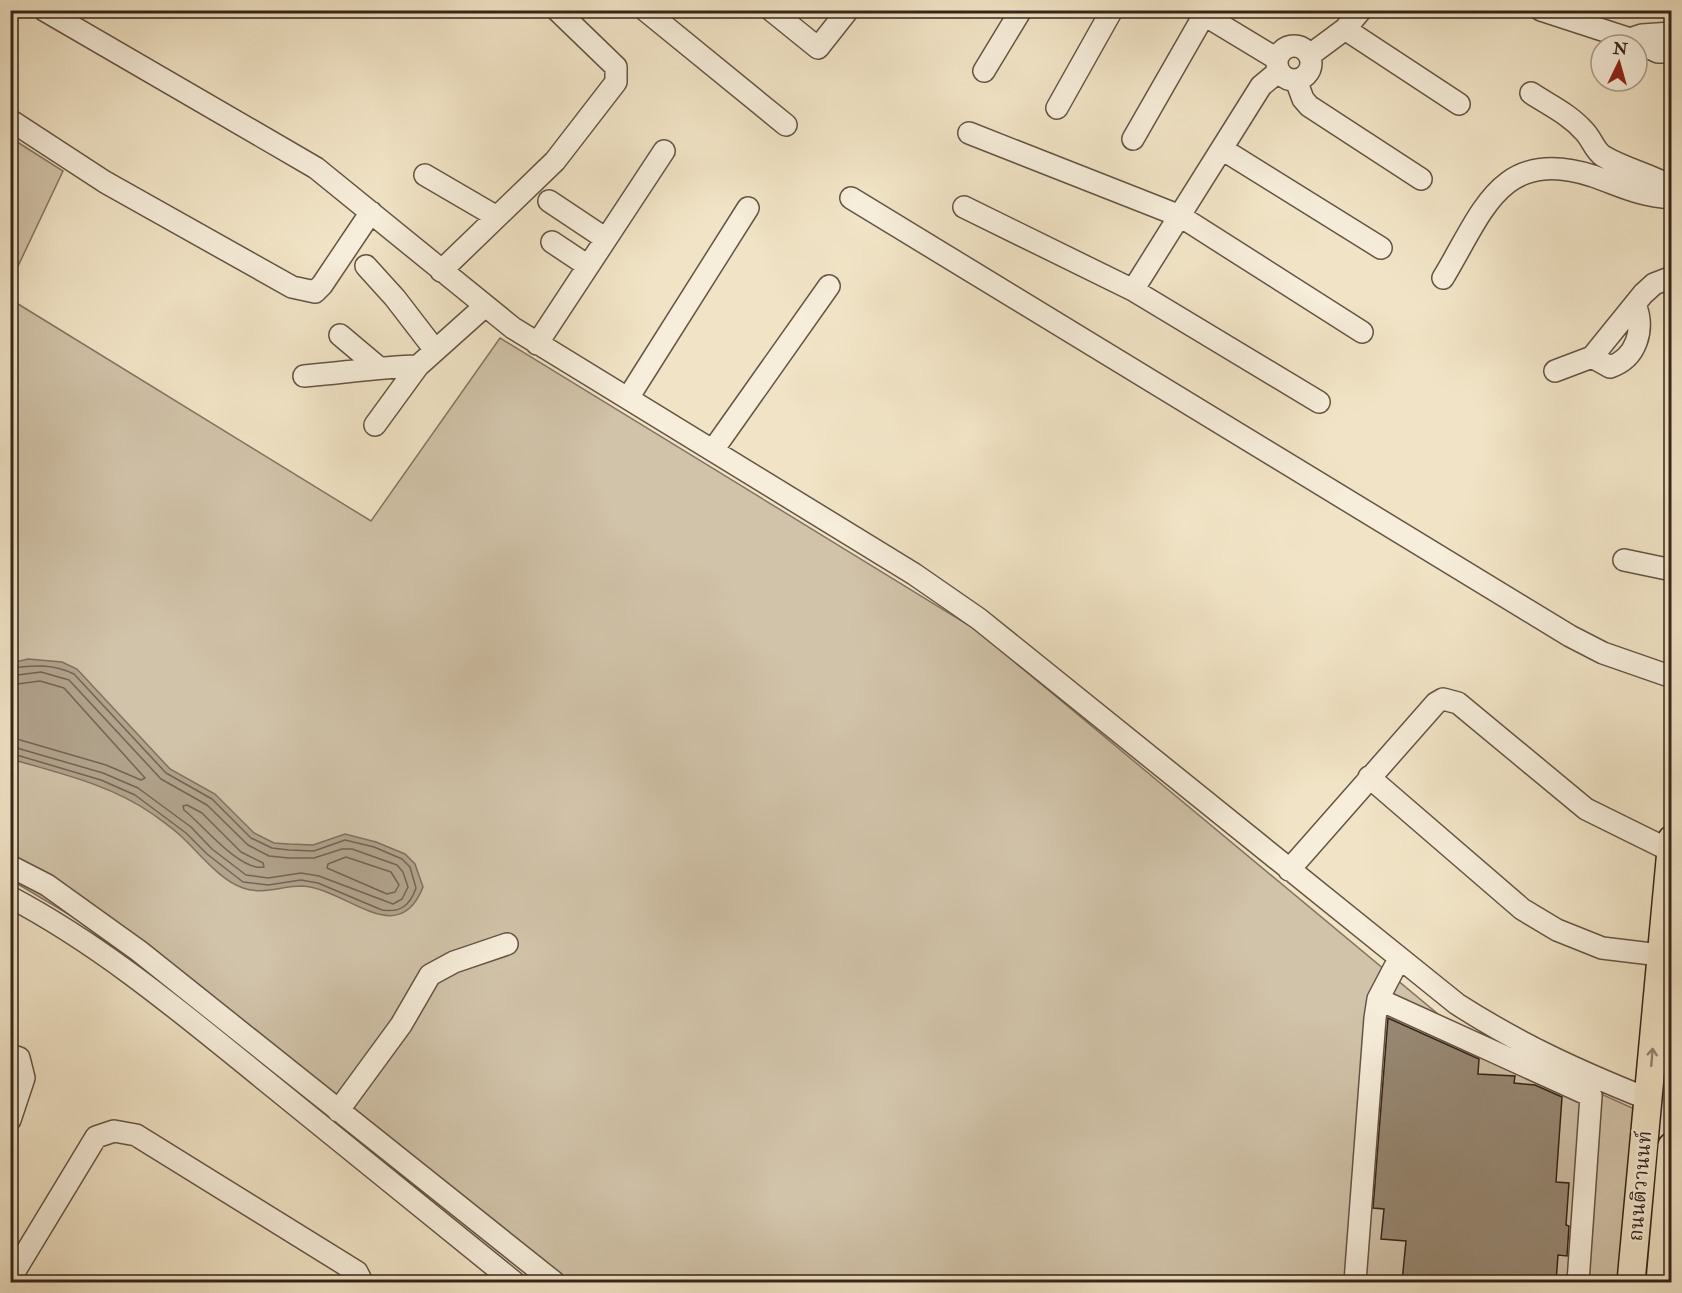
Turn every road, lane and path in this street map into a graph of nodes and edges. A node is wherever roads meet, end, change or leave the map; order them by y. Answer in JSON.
{"nodes":[{"id":1,"x":44,"y":10,"type":"edge"},
{"id":2,"x":557,"y":10,"type":"edge"},
{"id":3,"x":645,"y":10,"type":"edge"},
{"id":4,"x":771,"y":10,"type":"edge"},
{"id":5,"x":848,"y":10,"type":"edge"},
{"id":6,"x":1021,"y":10,"type":"edge"},
{"id":7,"x":1112,"y":10,"type":"edge"},
{"id":8,"x":1361,"y":10,"type":"edge"},
{"id":9,"x":1540,"y":10,"type":"edge"},
{"id":10,"x":1200,"y":13,"type":"edge"},
{"id":11,"x":1346,"y":28,"type":"junction"},
{"id":12,"x":1611,"y":33,"type":"edge"},
{"id":13,"x":1671,"y":33,"type":"edge"},
{"id":14,"x":1649,"y":35,"type":"edge"},
{"id":15,"x":1649,"y":48,"type":"edge"},
{"id":16,"x":1671,"y":52,"type":"edge"},
{"id":17,"x":1310,"y":55,"type":"junction"},
{"id":18,"x":1284,"y":70,"type":"junction"},
{"id":19,"x":984,"y":71,"type":"dead end"},
{"id":20,"x":1531,"y":93,"type":"dead end"},
{"id":21,"x":1460,"y":104,"type":"dead end"},
{"id":22,"x":1057,"y":108,"type":"dead end"},
{"id":23,"x":10,"y":120,"type":"edge"},
{"id":24,"x":786,"y":126,"type":"dead end"},
{"id":25,"x":969,"y":133,"type":"dead end"},
{"id":26,"x":1133,"y":139,"type":"dead end"},
{"id":27,"x":1222,"y":149,"type":"junction"},
{"id":28,"x":664,"y":151,"type":"dead end"},
{"id":29,"x":1597,"y":152,"type":"junction"},
{"id":30,"x":425,"y":174,"type":"dead end"},
{"id":31,"x":1592,"y":176,"type":"junction"},
{"id":32,"x":1421,"y":179,"type":"dead end"},
{"id":33,"x":1671,"y":187,"type":"edge"},
{"id":34,"x":851,"y":198,"type":"dead end"},
{"id":35,"x":1671,"y":198,"type":"edge"},
{"id":36,"x":549,"y":201,"type":"dead end"},
{"id":37,"x":964,"y":207,"type":"dead end"},
{"id":38,"x":748,"y":208,"type":"dead end"},
{"id":39,"x":371,"y":212,"type":"junction"},
{"id":40,"x":1180,"y":216,"type":"junction"},
{"id":41,"x":498,"y":217,"type":"junction"},
{"id":42,"x":606,"y":239,"type":"junction"},
{"id":43,"x":552,"y":242,"type":"dead end"},
{"id":44,"x":1381,"y":248,"type":"dead end"},
{"id":45,"x":366,"y":266,"type":"dead end"},
{"id":46,"x":588,"y":266,"type":"junction"},
{"id":47,"x":441,"y":271,"type":"junction"},
{"id":48,"x":1671,"y":277,"type":"edge"},
{"id":49,"x":1443,"y":278,"type":"dead end"},
{"id":50,"x":829,"y":286,"type":"dead end"},
{"id":51,"x":1134,"y":290,"type":"junction"},
{"id":52,"x":484,"y":306,"type":"junction"},
{"id":53,"x":1362,"y":332,"type":"dead end"},
{"id":54,"x":340,"y":335,"type":"dead end"},
{"id":55,"x":537,"y":344,"type":"junction"},
{"id":56,"x":435,"y":350,"type":"junction"},
{"id":57,"x":418,"y":366,"type":"junction"},
{"id":58,"x":378,"y":367,"type":"junction"},
{"id":59,"x":1555,"y":371,"type":"dead end"},
{"id":60,"x":304,"y":376,"type":"dead end"},
{"id":61,"x":628,"y":398,"type":"junction"},
{"id":62,"x":1319,"y":402,"type":"dead end"},
{"id":63,"x":375,"y":425,"type":"dead end"},
{"id":64,"x":713,"y":450,"type":"junction"},
{"id":65,"x":1624,"y":560,"type":"dead end"},
{"id":66,"x":1671,"y":570,"type":"edge"},
{"id":67,"x":1671,"y":676,"type":"edge"},
{"id":68,"x":1369,"y":777,"type":"junction"},
{"id":69,"x":1671,"y":845,"type":"edge"},
{"id":70,"x":10,"y":866,"type":"edge"},
{"id":71,"x":1289,"y":870,"type":"junction"},
{"id":72,"x":11,"y":897,"type":"edge"},
{"id":73,"x":507,"y":944,"type":"dead end"},
{"id":74,"x":1660,"y":954,"type":"junction"},
{"id":75,"x":1399,"y":959,"type":"junction"},
{"id":76,"x":1378,"y":999,"type":"junction"},
{"id":77,"x":10,"y":1055,"type":"edge"},
{"id":78,"x":1648,"y":1099,"type":"junction"},
{"id":79,"x":338,"y":1111,"type":"junction"},
{"id":80,"x":10,"y":1120,"type":"edge"},
{"id":81,"x":1671,"y":1146,"type":"edge"},
{"id":82,"x":10,"y":1279,"type":"edge"},
{"id":83,"x":362,"y":1282,"type":"edge"},
{"id":84,"x":514,"y":1282,"type":"edge"},
{"id":85,"x":554,"y":1282,"type":"edge"},
{"id":86,"x":1355,"y":1282,"type":"edge"},
{"id":87,"x":1578,"y":1282,"type":"edge"},
{"id":88,"x":1632,"y":1282,"type":"edge"},
{"id":89,"x":1660,"y":1282,"type":"edge"}],
"edges":[{"from":1,"to":39,"type":"street"},
{"from":2,"to":41,"type":"street"},
{"from":3,"to":24,"type":"street"},
{"from":4,"to":5,"type":"street"},
{"from":6,"to":19,"type":"street"},
{"from":7,"to":22,"type":"street"},
{"from":8,"to":11,"type":"street"},
{"from":9,"to":12,"type":"street"},
{"from":10,"to":18,"type":"street"},
{"from":10,"to":26,"type":"street"},
{"from":11,"to":17,"type":"street"},
{"from":11,"to":21,"type":"street"},
{"from":13,"to":14,"type":"street"},
{"from":15,"to":16,"type":"street"},
{"from":17,"to":18,"type":"street"},
{"from":17,"to":18,"type":"street"},
{"from":18,"to":27,"type":"street"},
{"from":18,"to":32,"type":"street"},
{"from":20,"to":29,"type":"street"},
{"from":23,"to":39,"type":"street"},
{"from":25,"to":40,"type":"street"},
{"from":27,"to":40,"type":"street"},
{"from":27,"to":44,"type":"street"},
{"from":28,"to":42,"type":"street"},
{"from":29,"to":31,"type":"street"},
{"from":29,"to":33,"type":"street"},
{"from":30,"to":41,"type":"street"},
{"from":31,"to":35,"type":"street"},
{"from":31,"to":49,"type":"street"},
{"from":34,"to":67,"type":"street"},
{"from":36,"to":42,"type":"street"},
{"from":37,"to":51,"type":"street"},
{"from":38,"to":61,"type":"street"},
{"from":39,"to":47,"type":"street"},
{"from":40,"to":51,"type":"street"},
{"from":40,"to":53,"type":"street"},
{"from":41,"to":47,"type":"street"},
{"from":42,"to":46,"type":"street"},
{"from":43,"to":46,"type":"street"},
{"from":45,"to":56,"type":"street"},
{"from":46,"to":55,"type":"street"},
{"from":47,"to":52,"type":"street"},
{"from":48,"to":59,"type":"street"},
{"from":50,"to":64,"type":"street"},
{"from":51,"to":62,"type":"street"},
{"from":52,"to":55,"type":"street"},
{"from":52,"to":56,"type":"street"},
{"from":54,"to":58,"type":"street"},
{"from":55,"to":61,"type":"street"},
{"from":56,"to":57,"type":"street"},
{"from":57,"to":58,"type":"street"},
{"from":57,"to":63,"type":"street"},
{"from":58,"to":60,"type":"street"},
{"from":61,"to":64,"type":"street"},
{"from":64,"to":71,"type":"street"},
{"from":65,"to":66,"type":"street"},
{"from":68,"to":69,"type":"street"},
{"from":68,"to":71,"type":"street"},
{"from":68,"to":74,"type":"street"},
{"from":69,"to":74,"type":"main road","name":"ถนนติวานนท์"},
{"from":70,"to":79,"type":"street"},
{"from":71,"to":75,"type":"street"},
{"from":72,"to":84,"type":"street"},
{"from":73,"to":79,"type":"street"},
{"from":78,"to":74,"type":"main road","name":"ถนนติวานนท์","one_way":true},
{"from":75,"to":76,"type":"street"},
{"from":75,"to":78,"type":"street"},
{"from":76,"to":86,"type":"street"},
{"from":76,"to":87,"type":"street"},
{"from":77,"to":80,"type":"street"},
{"from":78,"to":88,"type":"main road","name":"ถนนติวานนท์"},
{"from":79,"to":85,"type":"street"},
{"from":81,"to":89,"type":"main road","name":"ถนนติวานนท์"},
{"from":82,"to":83,"type":"street"}]}
